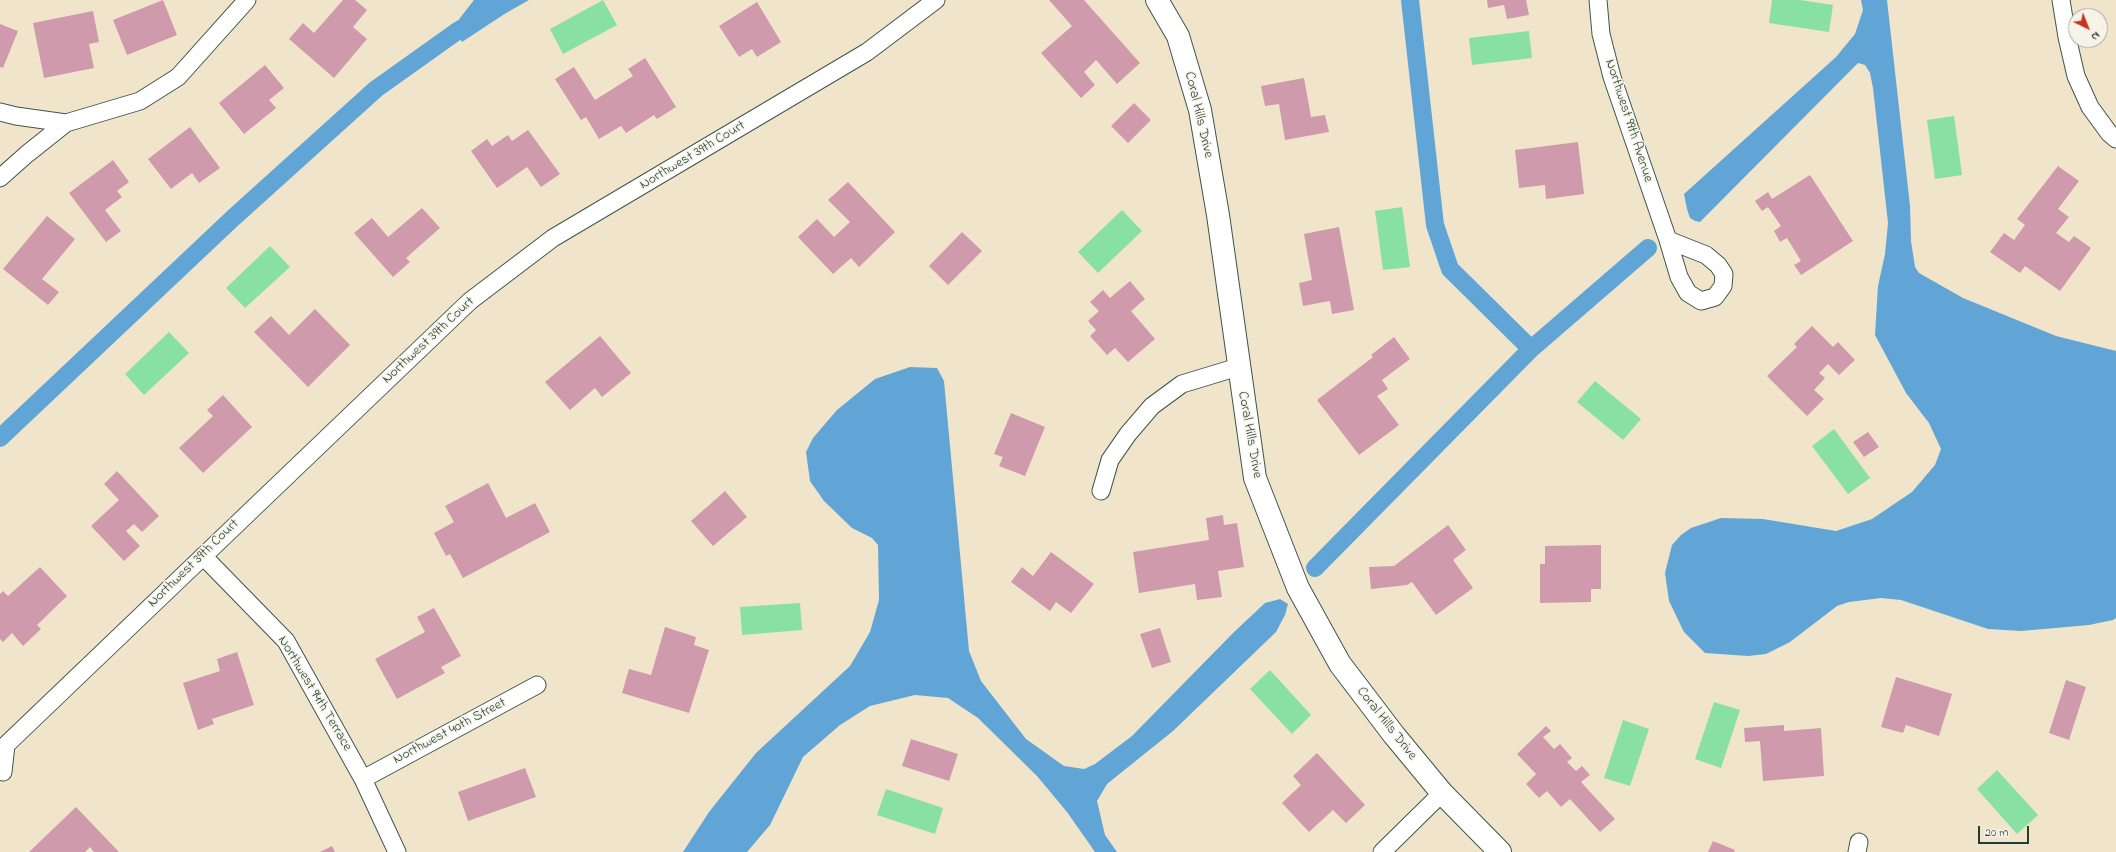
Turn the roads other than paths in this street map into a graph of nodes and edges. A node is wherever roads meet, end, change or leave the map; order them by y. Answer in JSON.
{"nodes":[{"id":1,"x":247,"y":0,"type":"edge"},
{"id":2,"x":936,"y":0,"type":"edge"},
{"id":3,"x":1157,"y":0,"type":"edge"},
{"id":4,"x":1598,"y":0,"type":"edge"},
{"id":5,"x":2061,"y":0,"type":"edge"},
{"id":6,"x":0,"y":112,"type":"edge"},
{"id":7,"x":66,"y":123,"type":"junction"},
{"id":8,"x":2116,"y":139,"type":"edge"},
{"id":9,"x":0,"y":178,"type":"edge"},
{"id":10,"x":1668,"y":240,"type":"dead end"},
{"id":11,"x":1238,"y":367,"type":"junction"},
{"id":12,"x":1102,"y":491,"type":"dead end"},
{"id":13,"x":203,"y":556,"type":"junction"},
{"id":14,"x":537,"y":685,"type":"dead end"},
{"id":15,"x":3,"y":772,"type":"dead end"},
{"id":16,"x":363,"y":779,"type":"junction"},
{"id":17,"x":1442,"y":793,"type":"junction"},
{"id":18,"x":397,"y":852,"type":"edge"},
{"id":19,"x":1382,"y":852,"type":"edge"},
{"id":20,"x":1500,"y":852,"type":"edge"}],
"edges":[{"from":1,"to":7,"type":"street"},
{"from":2,"to":13,"type":"street","name":"Northwest 39th Court"},
{"from":3,"to":11,"type":"street","name":"Coral Hills Drive"},
{"from":4,"to":10,"type":"street","name":"Northwest 99th Avenue"},
{"from":5,"to":8,"type":"street"},
{"from":6,"to":7,"type":"street"},
{"from":7,"to":9,"type":"street"},
{"from":11,"to":12,"type":"street"},
{"from":11,"to":17,"type":"street","name":"Coral Hills Drive"},
{"from":13,"to":15,"type":"street","name":"Northwest 39th Court"},
{"from":13,"to":16,"type":"street","name":"Northwest 94th Terrace"},
{"from":14,"to":16,"type":"street","name":"Northwest 40th Street"},
{"from":16,"to":18,"type":"street","name":"Northwest 94th Terrace"},
{"from":17,"to":19,"type":"street"},
{"from":17,"to":20,"type":"street","name":"Coral Hills Drive"}]}
